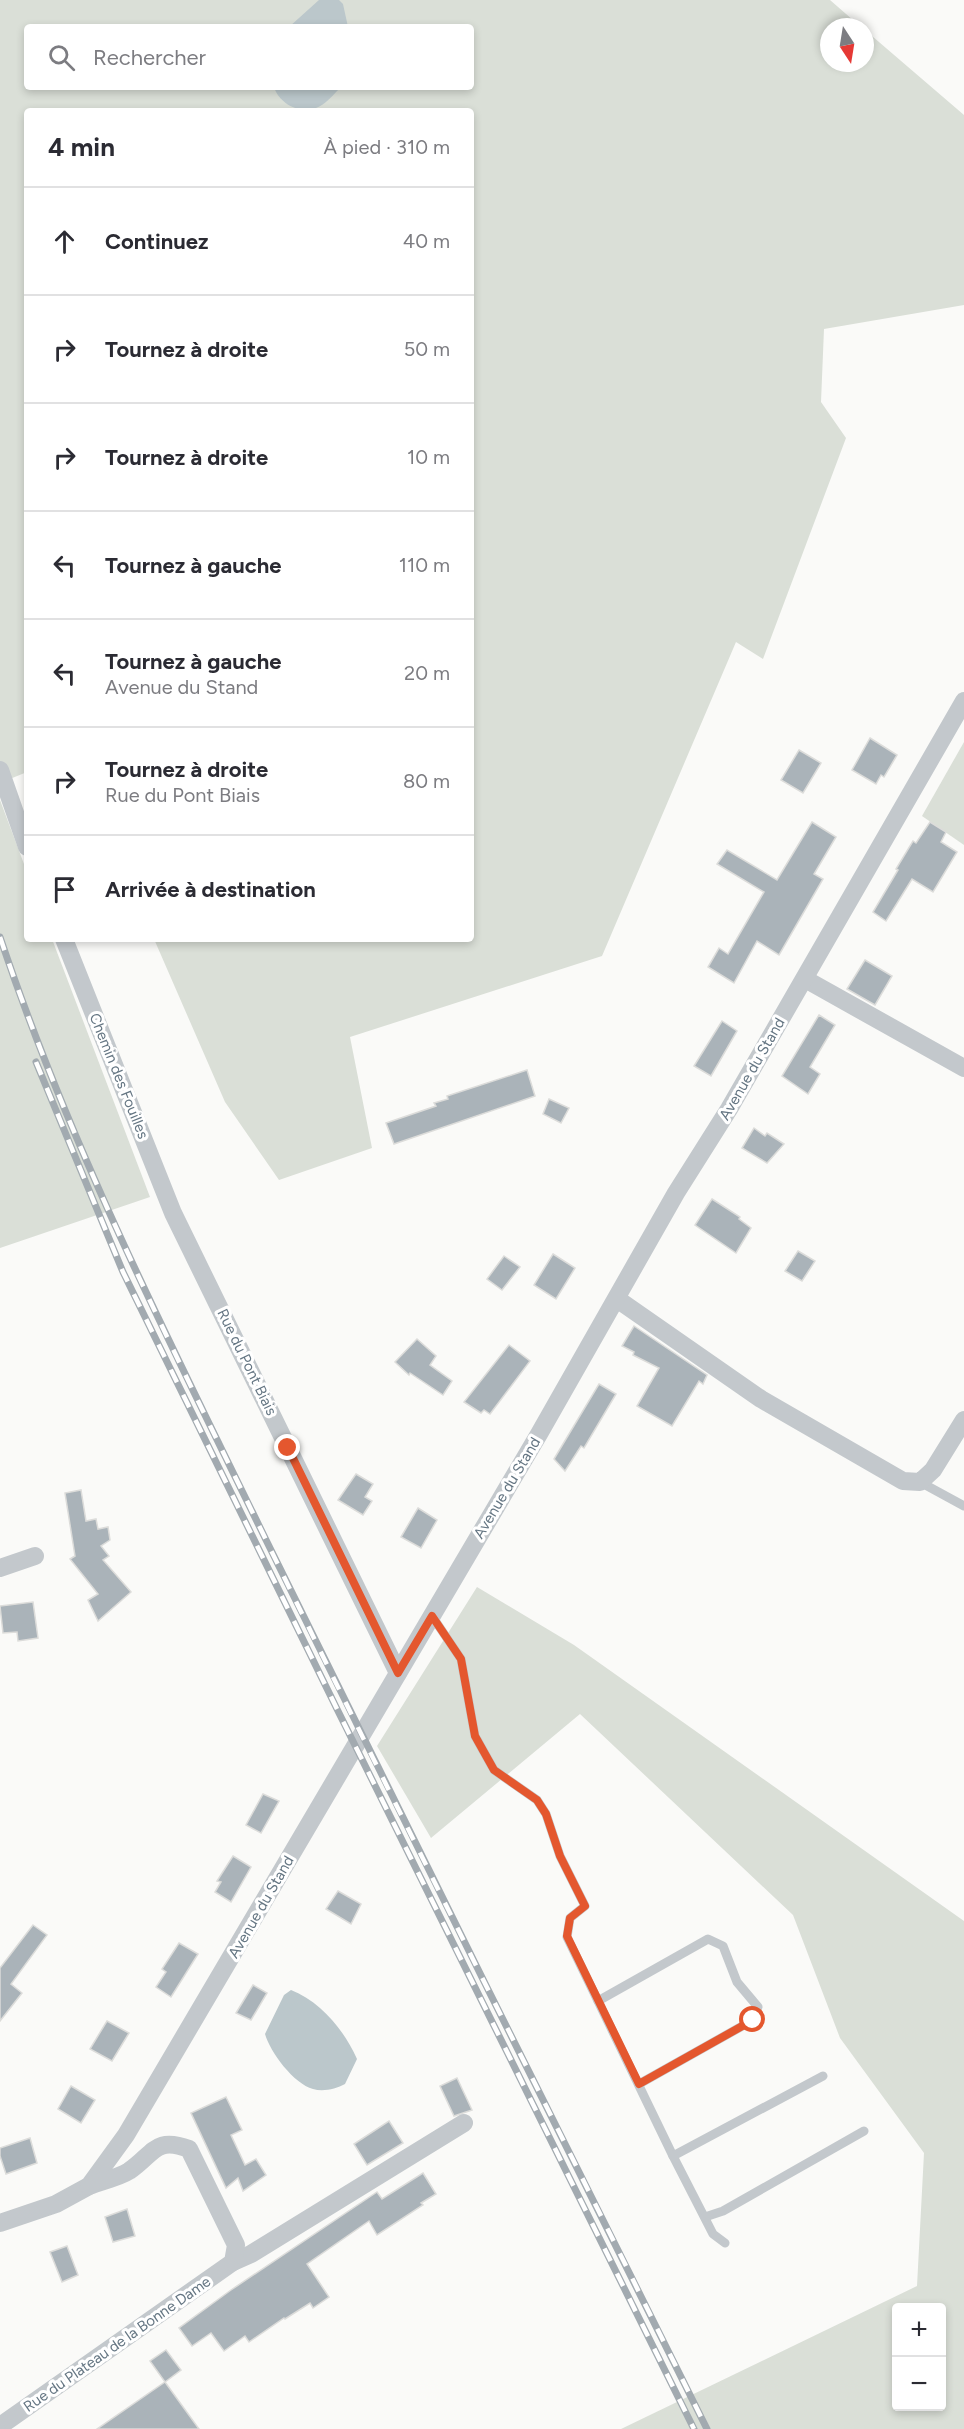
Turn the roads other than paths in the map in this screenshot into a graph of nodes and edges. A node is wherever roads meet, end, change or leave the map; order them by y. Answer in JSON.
{"nodes":[{"id":1,"x":964,"y":701,"type":"edge"},
{"id":2,"x":0,"y":770,"type":"edge"},
{"id":3,"x":24,"y":838,"type":"edge"},
{"id":4,"x":65,"y":942,"type":"edge"},
{"id":5,"x":805,"y":979,"type":"junction"},
{"id":6,"x":964,"y":1068,"type":"edge"},
{"id":7,"x":173,"y":1213,"type":"joint"},
{"id":8,"x":617,"y":1299,"type":"junction"},
{"id":9,"x":964,"y":1420,"type":"edge"},
{"id":10,"x":920,"y":1482,"type":"junction"},
{"id":11,"x":964,"y":1506,"type":"edge"},
{"id":12,"x":35,"y":1556,"type":"dead end"},
{"id":13,"x":0,"y":1568,"type":"edge"},
{"id":14,"x":432,"y":1616,"type":"junction"},
{"id":15,"x":398,"y":1673,"type":"junction"},
{"id":16,"x":598,"y":2001,"type":"junction"},
{"id":17,"x":823,"y":2076,"type":"dead end"},
{"id":18,"x":639,"y":2084,"type":"junction"},
{"id":19,"x":464,"y":2123,"type":"dead end"},
{"id":20,"x":864,"y":2131,"type":"dead end"},
{"id":21,"x":673,"y":2156,"type":"junction"},
{"id":22,"x":89,"y":2186,"type":"junction"},
{"id":23,"x":705,"y":2217,"type":"junction"},
{"id":24,"x":0,"y":2223,"type":"edge"},
{"id":25,"x":725,"y":2243,"type":"dead end"},
{"id":26,"x":233,"y":2262,"type":"junction"},
{"id":27,"x":0,"y":2426,"type":"edge"}],
"edges":[{"from":1,"to":5,"type":"street","name":"Avenue du Stand"},
{"from":2,"to":3,"type":"street"},
{"from":4,"to":7,"type":"street","name":"Chemin des Fouilles"},
{"from":5,"to":6,"type":"street"},
{"from":5,"to":8,"type":"street","name":"Avenue du Stand"},
{"from":7,"to":15,"type":"street","name":"Rue du Pont Biais"},
{"from":8,"to":10,"type":"street"},
{"from":8,"to":14,"type":"street","name":"Avenue du Stand"},
{"from":9,"to":10,"type":"street"},
{"from":10,"to":11,"type":"lane"},
{"from":12,"to":13,"type":"street"},
{"from":14,"to":15,"type":"street","name":"Avenue du Stand"},
{"from":14,"to":16,"type":"lane"},
{"from":15,"to":22,"type":"street","name":"Avenue du Stand"},
{"from":16,"to":18,"type":"lane"},
{"from":16,"to":18,"type":"lane"},
{"from":17,"to":21,"type":"lane"},
{"from":18,"to":21,"type":"lane"},
{"from":19,"to":26,"type":"street","name":"Rue du Plateau de la Bonne Dame"},
{"from":20,"to":23,"type":"lane"},
{"from":21,"to":23,"type":"lane"},
{"from":22,"to":24,"type":"street","name":"Avenue du Stand"},
{"from":22,"to":26,"type":"street"},
{"from":23,"to":25,"type":"lane"},
{"from":26,"to":27,"type":"street","name":"Rue du Plateau de la Bonne Dame"}]}
